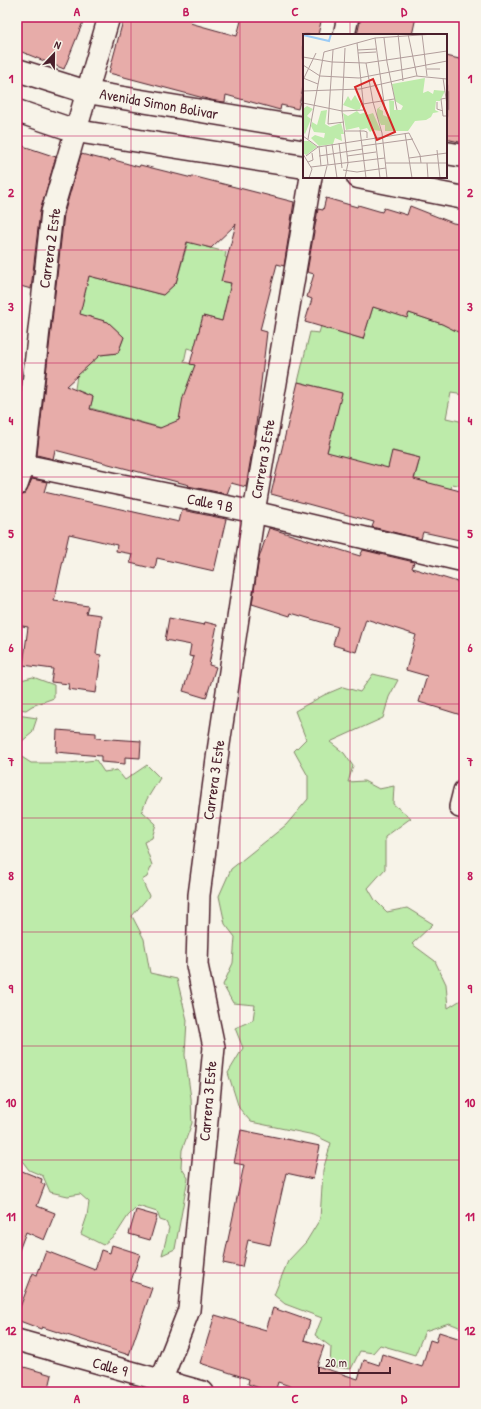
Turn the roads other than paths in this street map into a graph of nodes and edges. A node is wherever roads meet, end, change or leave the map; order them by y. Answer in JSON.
{"nodes":[{"id":1,"x":110,"y":17,"type":"edge"},
{"id":2,"x":348,"y":17,"type":"edge"},
{"id":3,"x":344,"y":34,"type":"edge"},
{"id":4,"x":17,"y":70,"type":"edge"},
{"id":5,"x":87,"y":92,"type":"junction"},
{"id":6,"x":17,"y":111,"type":"edge"},
{"id":7,"x":303,"y":128,"type":"edge"},
{"id":8,"x":76,"y":131,"type":"junction"},
{"id":9,"x":447,"y":153,"type":"edge"},
{"id":10,"x":464,"y":156,"type":"edge"},
{"id":11,"x":303,"y":167,"type":"edge"},
{"id":12,"x":311,"y":178,"type":"edge"},
{"id":13,"x":363,"y":178,"type":"edge"},
{"id":14,"x":464,"y":198,"type":"edge"},
{"id":15,"x":24,"y":465,"type":"junction"},
{"id":16,"x":17,"y":484,"type":"edge"},
{"id":17,"x":254,"y":512,"type":"junction"},
{"id":18,"x":464,"y":561,"type":"edge"},
{"id":19,"x":17,"y":1340,"type":"edge"},
{"id":20,"x":159,"y":1386,"type":"edge"},
{"id":21,"x":203,"y":1392,"type":"edge"}],
"edges":[{"from":1,"to":5,"type":"street","name":"Carrera 2 Este"},
{"from":2,"to":3,"type":"street"},
{"from":4,"to":5,"type":"main road","name":"Avenida Simon Bolivar"},
{"from":5,"to":7,"type":"main road","name":"Avenida Simon Bolivar"},
{"from":5,"to":8,"type":"street","name":"Carrera 2 Este"},
{"from":6,"to":8,"type":"main road"},
{"from":8,"to":11,"type":"main road"},
{"from":8,"to":15,"type":"street","name":"Carrera 2 Este"},
{"from":9,"to":10,"type":"main road"},
{"from":12,"to":17,"type":"street","name":"Carrera 3 Este"},
{"from":13,"to":14,"type":"main road"},
{"from":15,"to":16,"type":"street","name":"Carrera 2 Este"},
{"from":15,"to":17,"type":"street","name":"Calle 9 B"},
{"from":17,"to":18,"type":"street","name":"Calle 9 B"},
{"from":17,"to":20,"type":"street","name":"Carrera 3 Este"},
{"from":19,"to":20,"type":"street","name":"Calle 9"},
{"from":20,"to":21,"type":"street","name":"Calle 9"}]}
